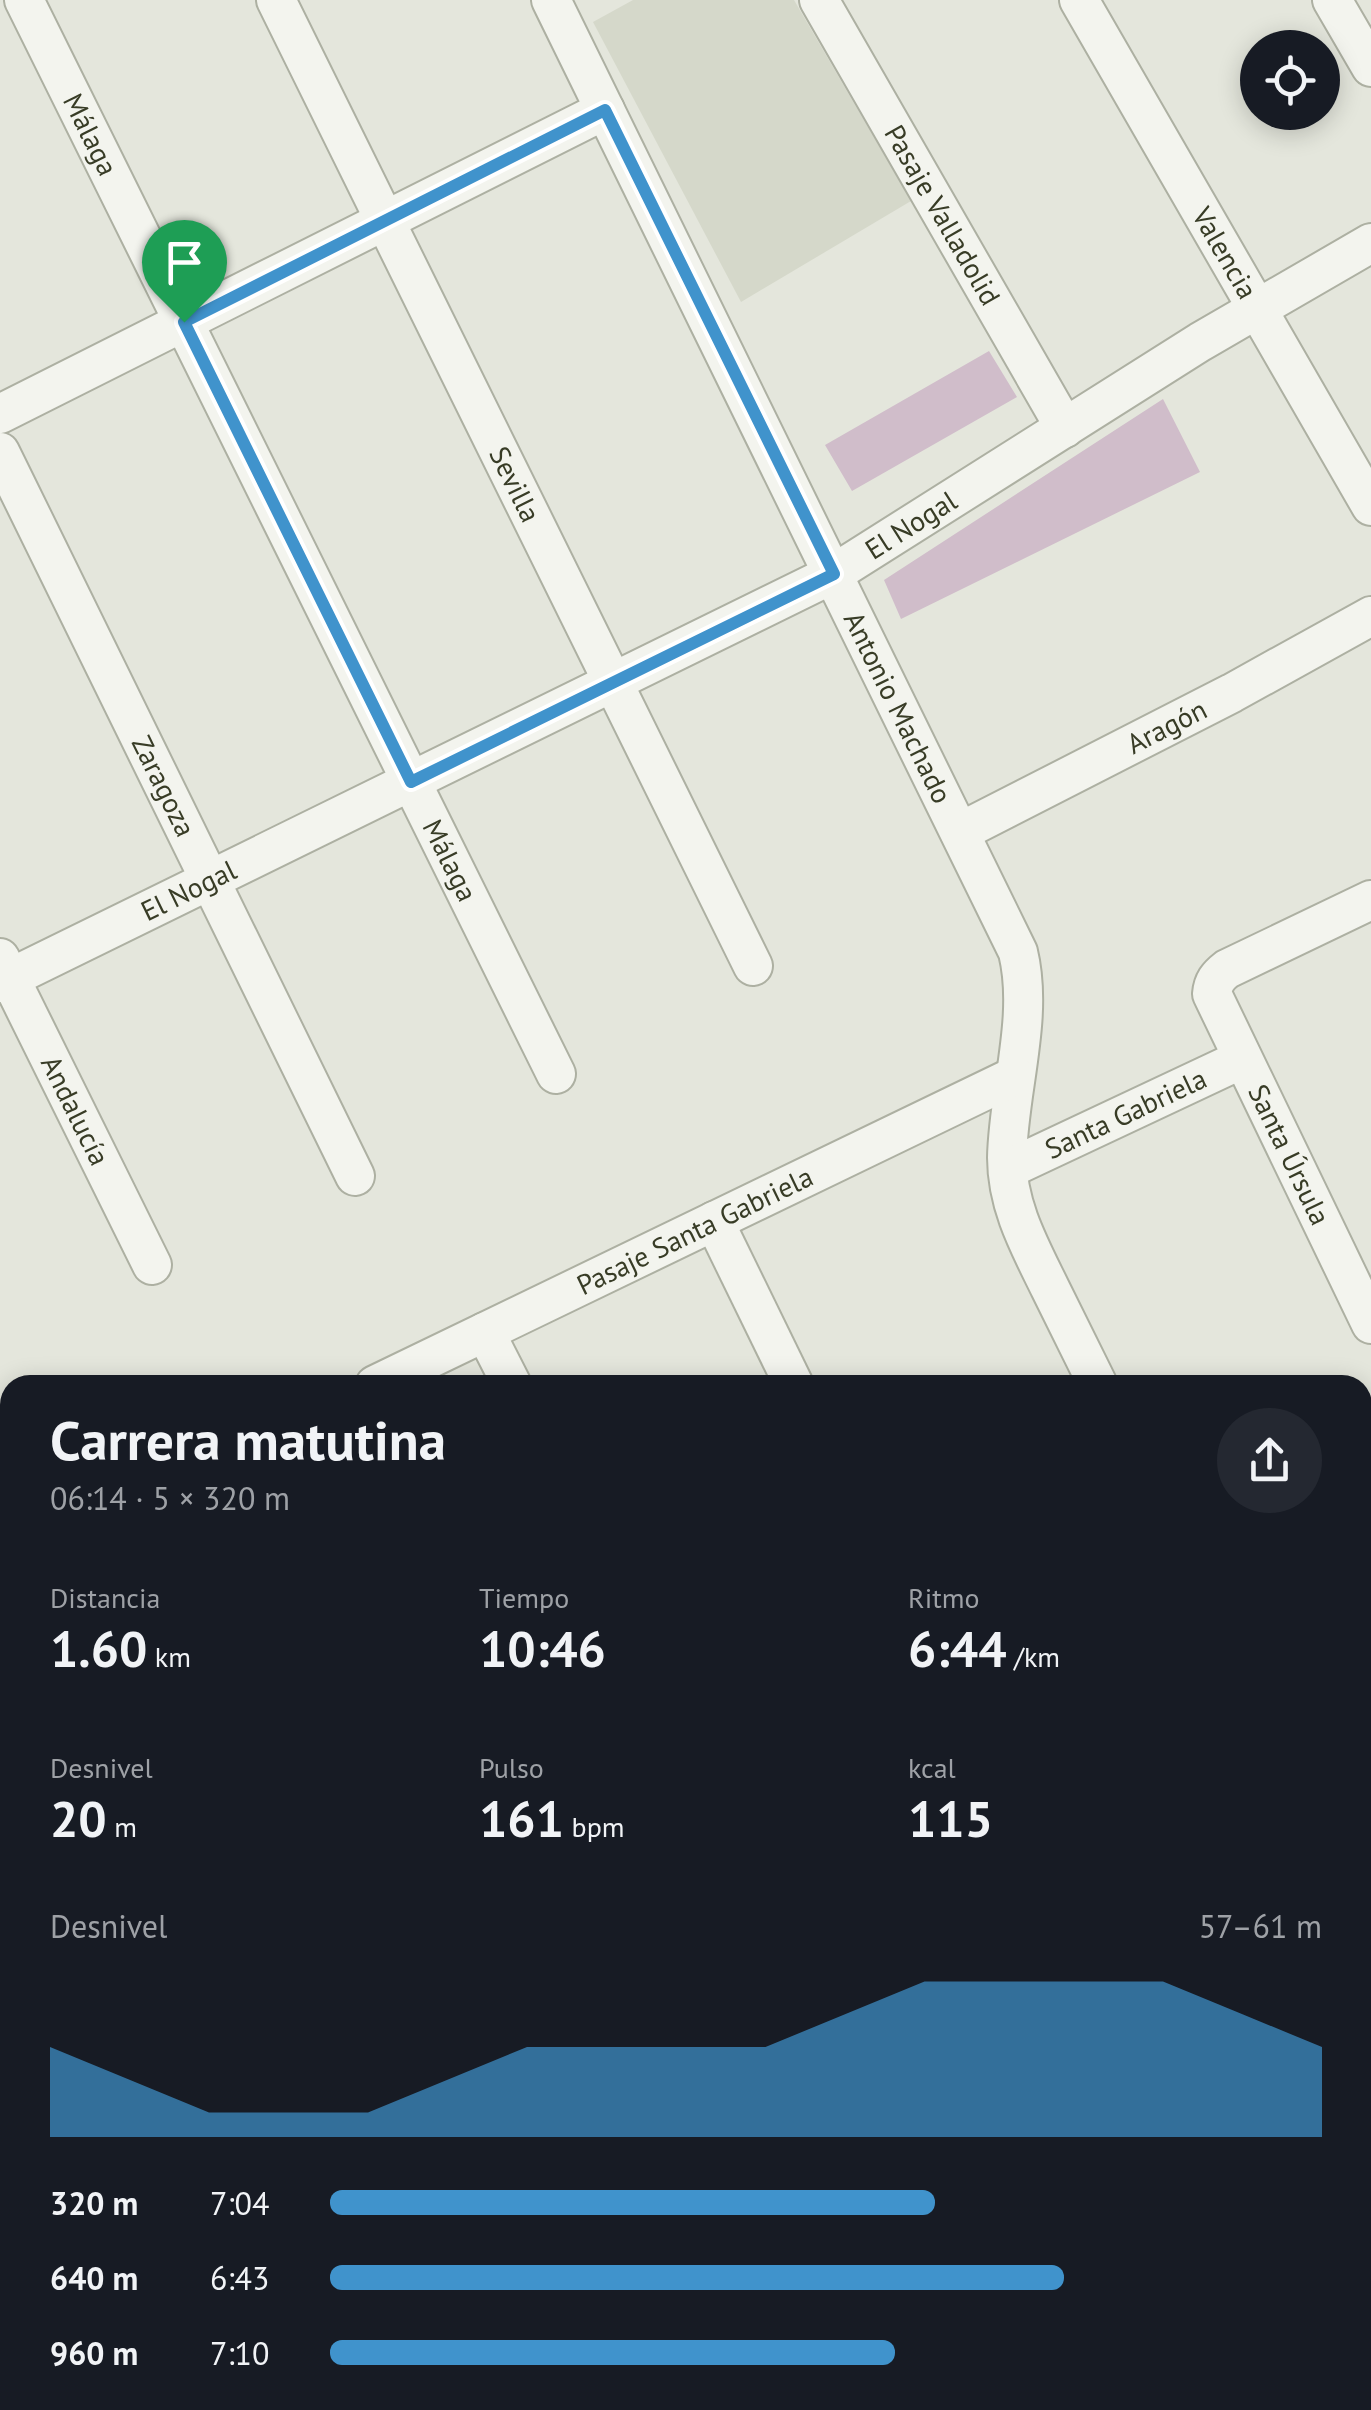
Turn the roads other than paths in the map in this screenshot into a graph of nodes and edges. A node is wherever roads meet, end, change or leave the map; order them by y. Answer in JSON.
{"nodes":[{"id":1,"x":24,"y":0,"type":"edge"},
{"id":2,"x":276,"y":0,"type":"edge"},
{"id":3,"x":551,"y":0,"type":"edge"},
{"id":4,"x":819,"y":0,"type":"edge"},
{"id":5,"x":1079,"y":0,"type":"edge"},
{"id":6,"x":1332,"y":0,"type":"edge"},
{"id":7,"x":1371,"y":68,"type":"edge"},
{"id":8,"x":605,"y":110,"type":"junction"},
{"id":9,"x":385,"y":221,"type":"junction"},
{"id":10,"x":1371,"y":243,"type":"edge"},
{"id":11,"x":1257,"y":308,"type":"junction"},
{"id":12,"x":184,"y":322,"type":"junction"},
{"id":13,"x":0,"y":414,"type":"edge"},
{"id":14,"x":1064,"y":428,"type":"junction"},
{"id":15,"x":0,"y":452,"type":"edge"},
{"id":16,"x":1371,"y":506,"type":"edge"},
{"id":17,"x":834,"y":574,"type":"junction"},
{"id":18,"x":1371,"y":616,"type":"edge"},
{"id":19,"x":612,"y":683,"type":"junction"},
{"id":20,"x":411,"y":782,"type":"junction"},
{"id":21,"x":960,"y":832,"type":"junction"},
{"id":22,"x":210,"y":880,"type":"junction"},
{"id":23,"x":1371,"y":900,"type":"edge"},
{"id":24,"x":753,"y":966,"type":"dead end"},
{"id":25,"x":3,"y":973,"type":"edge"},
{"id":26,"x":1242,"y":1059,"type":"junction"},
{"id":27,"x":556,"y":1074,"type":"dead end"},
{"id":28,"x":1015,"y":1076,"type":"junction"},
{"id":29,"x":1008,"y":1169,"type":"junction"},
{"id":30,"x":355,"y":1176,"type":"dead end"},
{"id":31,"x":714,"y":1221,"type":"junction"},
{"id":32,"x":152,"y":1265,"type":"dead end"},
{"id":33,"x":1371,"y":1324,"type":"edge"},
{"id":34,"x":485,"y":1332,"type":"junction"},
{"id":35,"x":396,"y":1375,"type":"edge"},
{"id":36,"x":507,"y":1375,"type":"edge"},
{"id":37,"x":789,"y":1375,"type":"edge"},
{"id":38,"x":1093,"y":1375,"type":"edge"}],
"edges":[{"from":1,"to":12,"type":"street","name":"Málaga"},
{"from":2,"to":9,"type":"street","name":"Sevilla"},
{"from":3,"to":8,"type":"street","name":"Antonio Machado"},
{"from":4,"to":14,"type":"street","name":"Pasaje Valladolid"},
{"from":5,"to":11,"type":"street","name":"Valencia"},
{"from":6,"to":7,"type":"street"},
{"from":8,"to":9,"type":"street"},
{"from":8,"to":17,"type":"street","name":"Antonio Machado"},
{"from":9,"to":12,"type":"street"},
{"from":9,"to":19,"type":"street","name":"Sevilla"},
{"from":10,"to":11,"type":"street","name":"El Nogal"},
{"from":11,"to":14,"type":"street","name":"El Nogal"},
{"from":11,"to":16,"type":"street","name":"Valencia"},
{"from":12,"to":13,"type":"street"},
{"from":12,"to":20,"type":"street","name":"Málaga"},
{"from":14,"to":17,"type":"street","name":"El Nogal"},
{"from":15,"to":22,"type":"street","name":"Zaragoza"},
{"from":17,"to":19,"type":"street","name":"El Nogal"},
{"from":17,"to":21,"type":"street","name":"Antonio Machado"},
{"from":18,"to":21,"type":"street","name":"Aragón"},
{"from":19,"to":20,"type":"street","name":"El Nogal"},
{"from":19,"to":24,"type":"street","name":"Sevilla"},
{"from":20,"to":22,"type":"street","name":"El Nogal"},
{"from":20,"to":27,"type":"street","name":"Málaga"},
{"from":21,"to":28,"type":"street","name":"Antonio Machado"},
{"from":22,"to":25,"type":"street","name":"El Nogal"},
{"from":22,"to":30,"type":"street","name":"Zaragoza"},
{"from":23,"to":26,"type":"street","name":"Santa Úrsula"},
{"from":25,"to":32,"type":"street","name":"Andalucía"},
{"from":26,"to":29,"type":"street","name":"Santa Gabriela"},
{"from":26,"to":33,"type":"street","name":"Santa Úrsula"},
{"from":28,"to":29,"type":"street","name":"Antonio Machado"},
{"from":28,"to":31,"type":"street","name":"Pasaje Santa Gabriela"},
{"from":29,"to":38,"type":"street","name":"Antonio Machado"},
{"from":31,"to":34,"type":"street","name":"Pasaje Santa Gabriela"},
{"from":31,"to":37,"type":"street"},
{"from":34,"to":35,"type":"street","name":"Pasaje Santa Gabriela"},
{"from":34,"to":36,"type":"street"}]}
